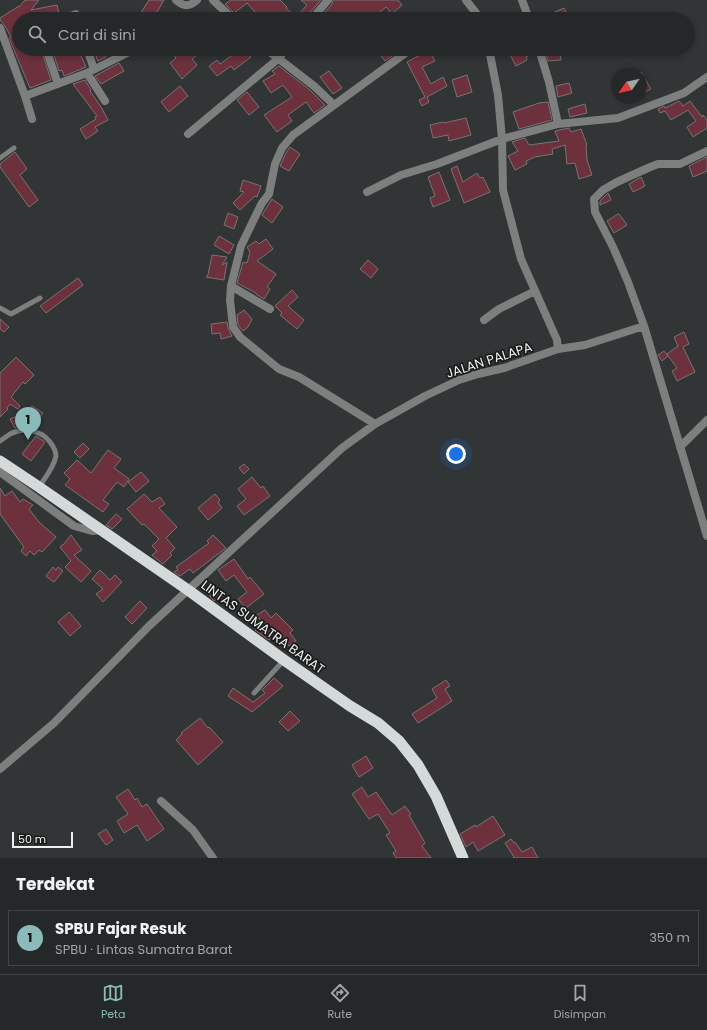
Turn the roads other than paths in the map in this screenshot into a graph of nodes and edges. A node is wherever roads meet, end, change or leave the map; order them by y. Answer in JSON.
{"nodes":[{"id":1,"x":176,"y":0,"type":"edge"},
{"id":2,"x":197,"y":0,"type":"edge"},
{"id":3,"x":213,"y":0,"type":"edge"},
{"id":4,"x":328,"y":0,"type":"edge"},
{"id":5,"x":466,"y":0,"type":"edge"},
{"id":6,"x":522,"y":0,"type":"edge"},
{"id":7,"x":226,"y":12,"type":"edge"},
{"id":8,"x":318,"y":12,"type":"edge"},
{"id":9,"x":475,"y":12,"type":"edge"},
{"id":10,"x":526,"y":12,"type":"edge"},
{"id":11,"x":0,"y":28,"type":"edge"},
{"id":12,"x":48,"y":56,"type":"edge"},
{"id":13,"x":88,"y":56,"type":"edge"},
{"id":14,"x":121,"y":56,"type":"edge"},
{"id":15,"x":274,"y":56,"type":"edge"},
{"id":16,"x":280,"y":56,"type":"edge"},
{"id":17,"x":401,"y":56,"type":"edge"},
{"id":18,"x":490,"y":56,"type":"edge"},
{"id":19,"x":541,"y":56,"type":"edge"},
{"id":20,"x":278,"y":59,"type":"junction"},
{"id":21,"x":90,"y":71,"type":"junction"},
{"id":22,"x":707,"y":77,"type":"edge"},
{"id":23,"x":58,"y":84,"type":"junction"},
{"id":24,"x":25,"y":96,"type":"junction"},
{"id":25,"x":105,"y":101,"type":"dead end"},
{"id":26,"x":334,"y":105,"type":"junction"},
{"id":27,"x":32,"y":119,"type":"dead end"},
{"id":28,"x":558,"y":124,"type":"junction"},
{"id":29,"x":188,"y":134,"type":"dead end"},
{"id":30,"x":502,"y":138,"type":"junction"},
{"id":31,"x":14,"y":148,"type":"dead end"},
{"id":32,"x":707,"y":151,"type":"edge"},
{"id":33,"x":0,"y":158,"type":"edge"},
{"id":34,"x":367,"y":192,"type":"dead end"},
{"id":35,"x":231,"y":286,"type":"junction"},
{"id":36,"x":535,"y":291,"type":"junction"},
{"id":37,"x":40,"y":298,"type":"dead end"},
{"id":38,"x":0,"y":308,"type":"edge"},
{"id":39,"x":270,"y":309,"type":"dead end"},
{"id":40,"x":484,"y":320,"type":"dead end"},
{"id":41,"x":644,"y":326,"type":"junction"},
{"id":42,"x":558,"y":349,"type":"junction"},
{"id":43,"x":707,"y":420,"type":"edge"},
{"id":44,"x":375,"y":424,"type":"junction"},
{"id":45,"x":0,"y":441,"type":"edge"},
{"id":46,"x":680,"y":447,"type":"junction"},
{"id":47,"x":0,"y":461,"type":"edge"},
{"id":48,"x":0,"y":472,"type":"edge"},
{"id":49,"x":39,"y":487,"type":"junction"},
{"id":50,"x":102,"y":530,"type":"junction"},
{"id":51,"x":707,"y":536,"type":"edge"},
{"id":52,"x":188,"y":590,"type":"junction"},
{"id":53,"x":284,"y":660,"type":"junction"},
{"id":54,"x":254,"y":693,"type":"dead end"},
{"id":55,"x":0,"y":769,"type":"edge"},
{"id":56,"x":161,"y":801,"type":"dead end"},
{"id":57,"x":213,"y":858,"type":"edge"},
{"id":58,"x":464,"y":858,"type":"edge"}],
"edges":[{"from":1,"to":2,"type":"street"},
{"from":3,"to":7,"type":"street"},
{"from":4,"to":8,"type":"street"},
{"from":5,"to":9,"type":"street"},
{"from":6,"to":10,"type":"street"},
{"from":11,"to":24,"type":"street"},
{"from":12,"to":23,"type":"street"},
{"from":13,"to":21,"type":"street"},
{"from":14,"to":21,"type":"street"},
{"from":15,"to":20,"type":"street"},
{"from":16,"to":20,"type":"street"},
{"from":17,"to":26,"type":"street"},
{"from":18,"to":30,"type":"street"},
{"from":19,"to":28,"type":"street"},
{"from":20,"to":26,"type":"street"},
{"from":20,"to":29,"type":"street"},
{"from":21,"to":23,"type":"street"},
{"from":21,"to":25,"type":"street"},
{"from":22,"to":28,"type":"street"},
{"from":23,"to":24,"type":"street"},
{"from":24,"to":27,"type":"street"},
{"from":26,"to":35,"type":"street"},
{"from":28,"to":30,"type":"street"},
{"from":30,"to":34,"type":"street"},
{"from":30,"to":36,"type":"street"},
{"from":31,"to":33,"type":"lane"},
{"from":32,"to":41,"type":"street"},
{"from":35,"to":39,"type":"street"},
{"from":35,"to":44,"type":"street"},
{"from":36,"to":40,"type":"street"},
{"from":36,"to":42,"type":"street"},
{"from":37,"to":38,"type":"lane"},
{"from":41,"to":42,"type":"street","name":"JALAN PALAPA"},
{"from":41,"to":46,"type":"street"},
{"from":42,"to":44,"type":"street","name":"JALAN PALAPA"},
{"from":43,"to":46,"type":"street"},
{"from":44,"to":52,"type":"street","name":"JALAN PALAPA"},
{"from":45,"to":49,"type":"lane"},
{"from":46,"to":51,"type":"street"},
{"from":47,"to":49,"type":"highway","name":"LINTAS SUMATRA BARAT"},
{"from":48,"to":50,"type":"street"},
{"from":49,"to":50,"type":"highway","name":"LINTAS SUMATRA BARAT"},
{"from":50,"to":52,"type":"highway","name":"LINTAS SUMATRA BARAT"},
{"from":52,"to":53,"type":"highway","name":"LINTAS SUMATRA BARAT"},
{"from":52,"to":55,"type":"street","name":"JALAN PALAPA"},
{"from":53,"to":54,"type":"lane"},
{"from":53,"to":58,"type":"highway","name":"LINTAS SUMATRA BARAT"},
{"from":56,"to":57,"type":"street"}]}
